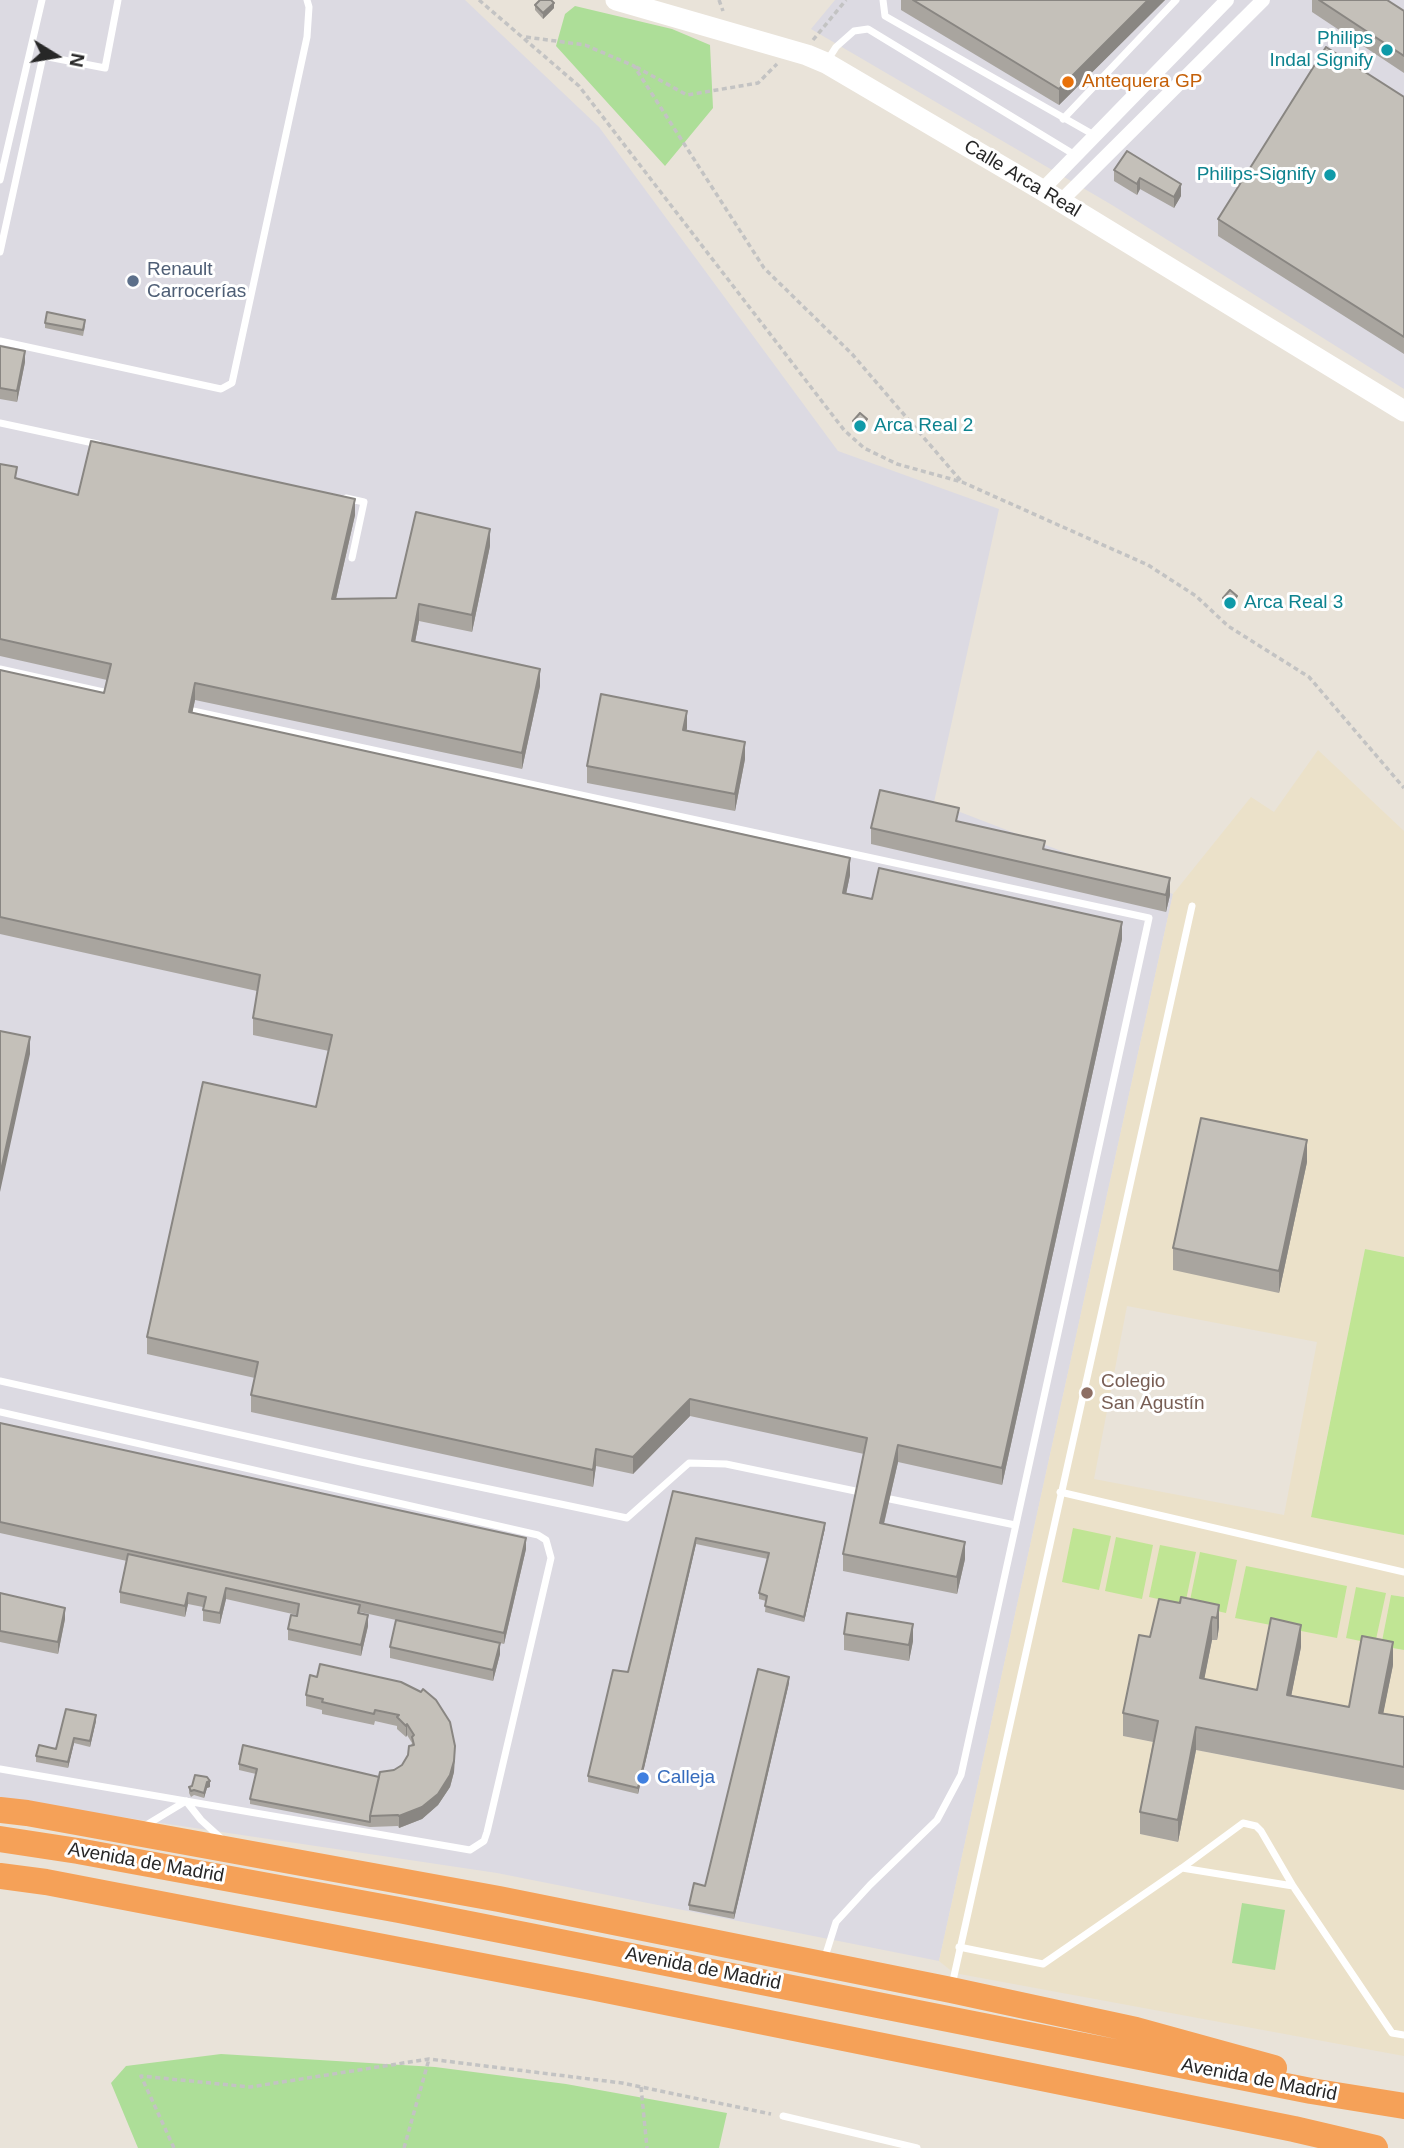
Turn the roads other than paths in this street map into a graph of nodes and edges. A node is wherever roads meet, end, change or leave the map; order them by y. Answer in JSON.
{"nodes":[{"id":1,"x":42,"y":0,"type":"edge"},
{"id":2,"x":118,"y":0,"type":"edge"},
{"id":3,"x":307,"y":0,"type":"edge"},
{"id":4,"x":616,"y":0,"type":"edge"},
{"id":5,"x":883,"y":0,"type":"edge"},
{"id":6,"x":1176,"y":0,"type":"edge"},
{"id":7,"x":1263,"y":0,"type":"edge"},
{"id":8,"x":1219,"y":2,"type":"edge"},
{"id":9,"x":808,"y":56,"type":"junction"},
{"id":10,"x":1063,"y":119,"type":"junction"},
{"id":11,"x":1094,"y":135,"type":"junction"},
{"id":12,"x":1075,"y":155,"type":"junction"},
{"id":13,"x":0,"y":180,"type":"edge"},
{"id":14,"x":1042,"y":190,"type":"junction"},
{"id":15,"x":1060,"y":202,"type":"junction"},
{"id":16,"x":0,"y":251,"type":"edge"},
{"id":17,"x":0,"y":341,"type":"edge"},
{"id":18,"x":1404,"y":411,"type":"edge"},
{"id":19,"x":0,"y":423,"type":"edge"},
{"id":20,"x":108,"y":446,"type":"edge"},
{"id":21,"x":337,"y":496,"type":"edge"},
{"id":22,"x":352,"y":558,"type":"dead end"},
{"id":23,"x":0,"y":669,"type":"edge"},
{"id":24,"x":108,"y":693,"type":"edge"},
{"id":25,"x":193,"y":711,"type":"edge"},
{"id":26,"x":1192,"y":906,"type":"dead end"},
{"id":27,"x":0,"y":1381,"type":"edge"},
{"id":28,"x":0,"y":1412,"type":"edge"},
{"id":29,"x":860,"y":1492,"type":"edge"},
{"id":30,"x":1060,"y":1492,"type":"junction"},
{"id":31,"x":890,"y":1499,"type":"edge"},
{"id":32,"x":1015,"y":1525,"type":"junction"},
{"id":33,"x":1404,"y":1572,"type":"edge"},
{"id":34,"x":0,"y":1769,"type":"edge"},
{"id":35,"x":186,"y":1801,"type":"junction"},
{"id":36,"x":0,"y":1810,"type":"edge"},
{"id":37,"x":127,"y":1831,"type":"junction"},
{"id":38,"x":0,"y":1839,"type":"edge"},
{"id":39,"x":236,"y":1852,"type":"junction"},
{"id":40,"x":1182,"y":1868,"type":"junction"},
{"id":41,"x":0,"y":1876,"type":"edge"},
{"id":42,"x":1293,"y":1886,"type":"junction"},
{"id":43,"x":0,"y":1889,"type":"edge"},
{"id":44,"x":303,"y":1932,"type":"junction"},
{"id":45,"x":959,"y":1947,"type":"junction"},
{"id":46,"x":822,"y":1965,"type":"junction"},
{"id":47,"x":951,"y":1990,"type":"junction"},
{"id":48,"x":1404,"y":2035,"type":"edge"},
{"id":49,"x":1311,"y":2091,"type":"junction"},
{"id":50,"x":1404,"y":2106,"type":"edge"},
{"id":51,"x":783,"y":2116,"type":"road end"},
{"id":52,"x":917,"y":2148,"type":"edge"},
{"id":53,"x":1375,"y":2148,"type":"edge"}],
"edges":[{"from":1,"to":13,"type":"lane"},
{"from":2,"to":16,"type":"lane"},
{"from":3,"to":17,"type":"lane"},
{"from":4,"to":9,"type":"street","name":"Calle Arca Real"},
{"from":5,"to":10,"type":"lane"},
{"from":6,"to":10,"type":"lane"},
{"from":7,"to":15,"type":"street"},
{"from":8,"to":11,"type":"street"},
{"from":9,"to":12,"type":"lane"},
{"from":9,"to":14,"type":"street","name":"Calle Arca Real"},
{"from":10,"to":11,"type":"lane"},
{"from":11,"to":12,"type":"street"},
{"from":12,"to":14,"type":"street"},
{"from":14,"to":15,"type":"street","name":"Calle Arca Real"},
{"from":15,"to":18,"type":"street","name":"Calle Arca Real"},
{"from":19,"to":20,"type":"lane"},
{"from":21,"to":22,"type":"lane"},
{"from":23,"to":24,"type":"lane"},
{"from":25,"to":32,"type":"lane"},
{"from":26,"to":30,"type":"lane"},
{"from":27,"to":29,"type":"lane"},
{"from":28,"to":35,"type":"lane"},
{"from":30,"to":33,"type":"lane"},
{"from":30,"to":45,"type":"lane"},
{"from":31,"to":32,"type":"lane"},
{"from":32,"to":46,"type":"lane"},
{"from":34,"to":35,"type":"lane"},
{"from":35,"to":37,"type":"lane"},
{"from":35,"to":39,"type":"lane"},
{"from":36,"to":37,"type":"highway"},
{"from":37,"to":39,"type":"highway"},
{"from":38,"to":49,"type":"highway","name":"Avenida de Madrid"},
{"from":39,"to":46,"type":"highway"},
{"from":40,"to":42,"type":"lane"},
{"from":40,"to":42,"type":"lane"},
{"from":40,"to":45,"type":"lane"},
{"from":41,"to":44,"type":"highway","name":"Avenida de Madrid"},
{"from":42,"to":48,"type":"lane"},
{"from":43,"to":44,"type":"highway"},
{"from":44,"to":53,"type":"highway","name":"Avenida de Madrid"},
{"from":45,"to":47,"type":"lane"},
{"from":46,"to":47,"type":"highway"},
{"from":47,"to":49,"type":"highway"},
{"from":49,"to":50,"type":"highway","name":"Avenida de Madrid"},
{"from":51,"to":52,"type":"lane"}]}
